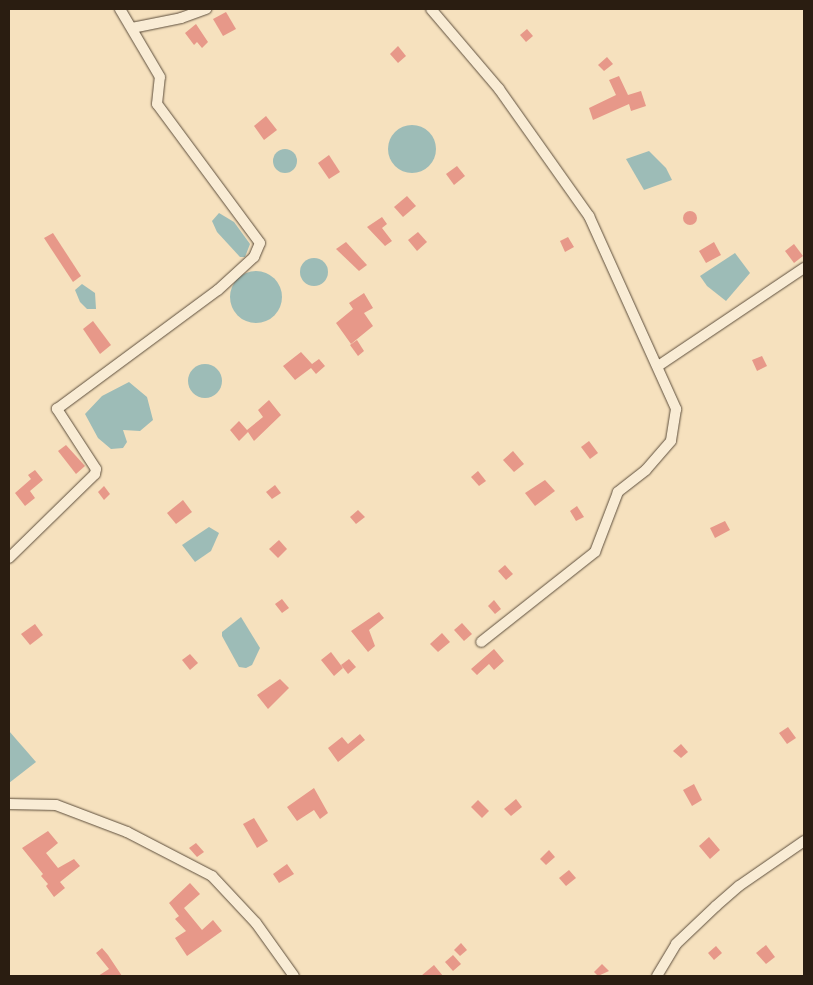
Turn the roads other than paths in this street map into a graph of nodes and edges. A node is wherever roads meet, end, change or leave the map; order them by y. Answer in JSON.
{"nodes":[{"id":1,"x":120,"y":9,"type":"edge"},
{"id":2,"x":206,"y":9,"type":"edge"},
{"id":3,"x":431,"y":9,"type":"edge"},
{"id":4,"x":132,"y":28,"type":"junction"},
{"id":5,"x":804,"y":268,"type":"edge"},
{"id":6,"x":658,"y":366,"type":"junction"},
{"id":7,"x":9,"y":558,"type":"edge"},
{"id":8,"x":481,"y":642,"type":"dead end"},
{"id":9,"x":9,"y":804,"type":"edge"},
{"id":10,"x":804,"y":841,"type":"edge"},
{"id":11,"x":294,"y":976,"type":"edge"},
{"id":12,"x":658,"y":976,"type":"edge"}],
"edges":[{"from":1,"to":4,"type":"street"},
{"from":2,"to":4,"type":"street"},
{"from":3,"to":6,"type":"street"},
{"from":4,"to":7,"type":"street"},
{"from":5,"to":6,"type":"street"},
{"from":6,"to":8,"type":"street"},
{"from":9,"to":11,"type":"street"},
{"from":10,"to":12,"type":"street"}]}
